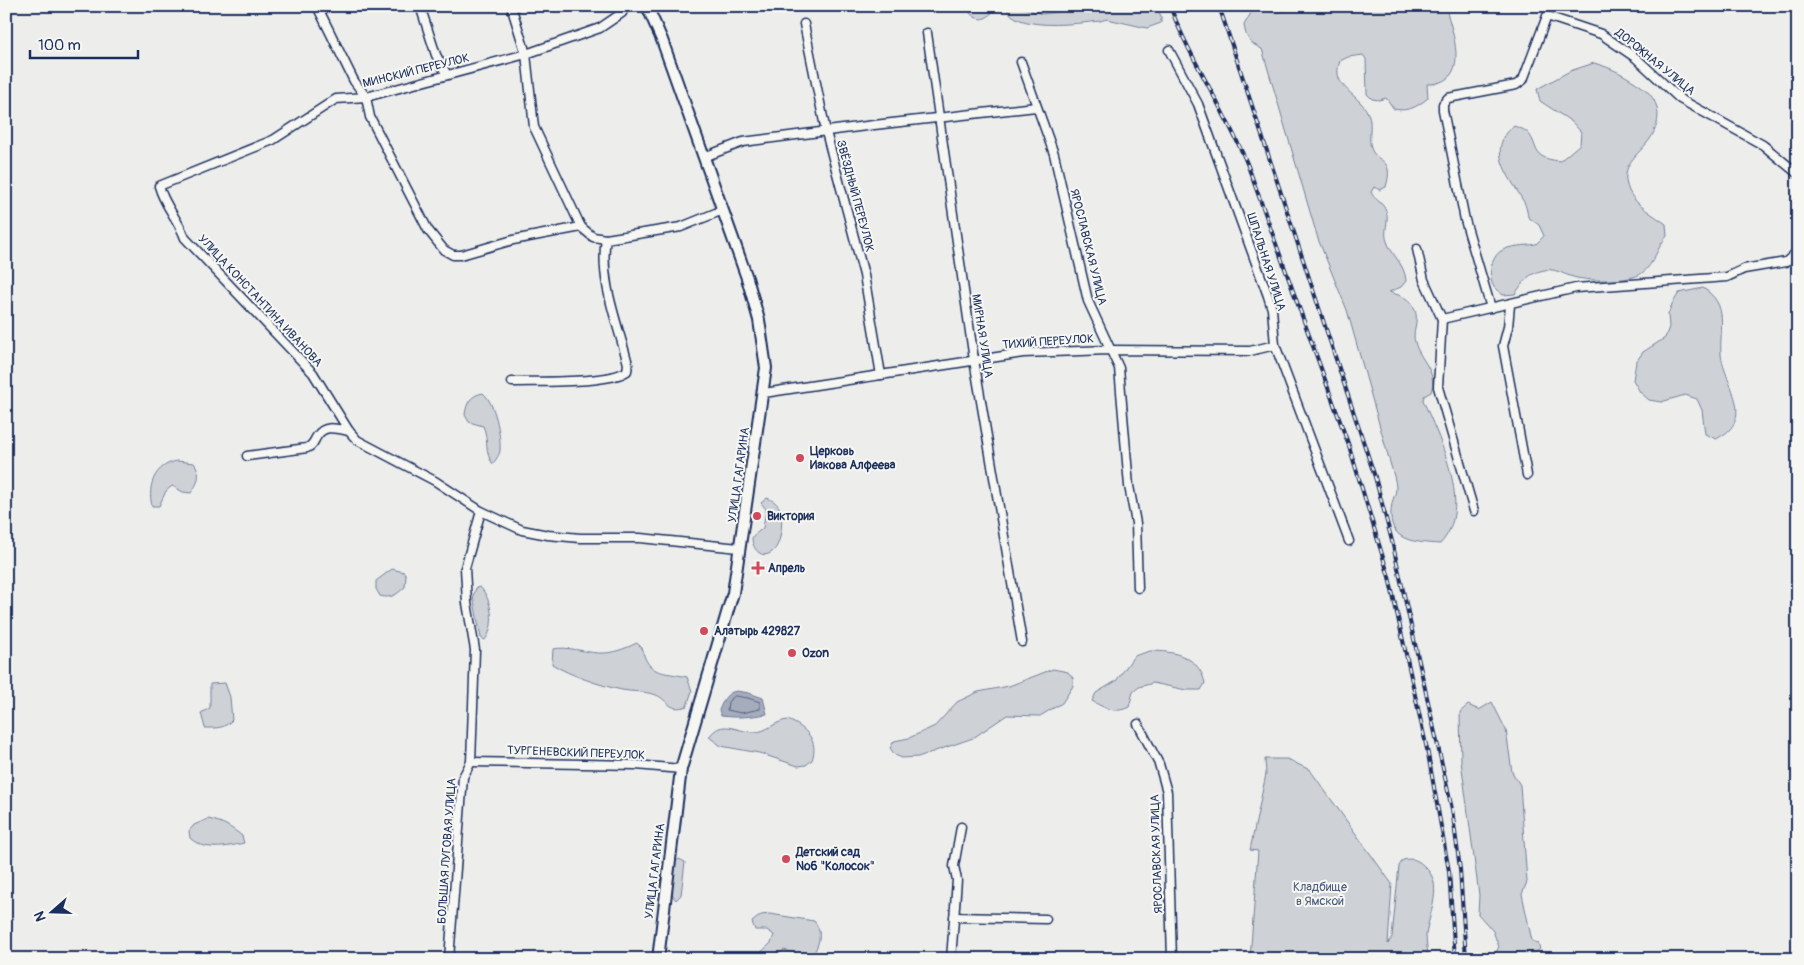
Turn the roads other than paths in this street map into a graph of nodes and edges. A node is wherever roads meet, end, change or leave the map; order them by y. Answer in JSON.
{"nodes":[{"id":1,"x":316,"y":6,"type":"edge"},
{"id":2,"x":420,"y":6,"type":"edge"},
{"id":3,"x":511,"y":6,"type":"edge"},
{"id":4,"x":625,"y":6,"type":"edge"},
{"id":5,"x":647,"y":6,"type":"edge"},
{"id":6,"x":804,"y":24,"type":"dead end"},
{"id":7,"x":927,"y":33,"type":"dead end"},
{"id":8,"x":1169,"y":50,"type":"dead end"},
{"id":9,"x":526,"y":54,"type":"junction"},
{"id":10,"x":1021,"y":62,"type":"dead end"},
{"id":11,"x":447,"y":75,"type":"junction"},
{"id":12,"x":366,"y":97,"type":"junction"},
{"id":13,"x":1036,"y":107,"type":"junction"},
{"id":14,"x":940,"y":118,"type":"junction"},
{"id":15,"x":826,"y":132,"type":"junction"},
{"id":16,"x":704,"y":157,"type":"junction"},
{"id":17,"x":1798,"y":174,"type":"edge"},
{"id":18,"x":159,"y":186,"type":"joint"},
{"id":19,"x":723,"y":210,"type":"junction"},
{"id":20,"x":581,"y":227,"type":"junction"},
{"id":21,"x":606,"y":239,"type":"junction"},
{"id":22,"x":1417,"y":249,"type":"dead end"},
{"id":23,"x":1798,"y":251,"type":"edge"},
{"id":24,"x":1510,"y":305,"type":"junction"},
{"id":25,"x":1491,"y":308,"type":"junction"},
{"id":26,"x":1442,"y":319,"type":"junction"},
{"id":27,"x":1276,"y":345,"type":"junction"},
{"id":28,"x":1109,"y":350,"type":"junction"},
{"id":29,"x":974,"y":360,"type":"junction"},
{"id":30,"x":881,"y":375,"type":"junction"},
{"id":31,"x":512,"y":382,"type":"dead end"},
{"id":32,"x":764,"y":393,"type":"junction"},
{"id":33,"x":349,"y":431,"type":"junction"},
{"id":34,"x":247,"y":456,"type":"dead end"},
{"id":35,"x":1527,"y":475,"type":"dead end"},
{"id":36,"x":481,"y":510,"type":"junction"},
{"id":37,"x":1474,"y":511,"type":"dead end"},
{"id":38,"x":1349,"y":541,"type":"dead end"},
{"id":39,"x":739,"y":548,"type":"junction"},
{"id":40,"x":1138,"y":588,"type":"dead end"},
{"id":41,"x":1022,"y":642,"type":"dead end"},
{"id":42,"x":1138,"y":724,"type":"dead end"},
{"id":43,"x":471,"y":762,"type":"junction"},
{"id":44,"x":681,"y":769,"type":"junction"},
{"id":45,"x":961,"y":827,"type":"dead end"},
{"id":46,"x":954,"y":916,"type":"junction"},
{"id":47,"x":1046,"y":919,"type":"dead end"},
{"id":48,"x":449,"y":959,"type":"edge"},
{"id":49,"x":658,"y":959,"type":"edge"},
{"id":50,"x":951,"y":959,"type":"edge"},
{"id":51,"x":1172,"y":959,"type":"edge"}],
"edges":[{"from":1,"to":12,"type":"street"},
{"from":2,"to":11,"type":"street"},
{"from":3,"to":9,"type":"street"},
{"from":4,"to":9,"type":"street","name":"МИНСКИЙ ПЕРЕУЛОК"},
{"from":5,"to":16,"type":"main road","name":"УЛИЦА ГАГАРИНА"},
{"from":6,"to":15,"type":"street","name":"ЗВЁЗДНЫЙ ПЕРЕУЛОК"},
{"from":7,"to":14,"type":"street","name":"МИРНАЯ УЛИЦА"},
{"from":8,"to":27,"type":"street","name":"ШПАЛЬНАЯ УЛИЦА"},
{"from":9,"to":11,"type":"street","name":"МИНСКИЙ ПЕРЕУЛОК"},
{"from":9,"to":20,"type":"street"},
{"from":10,"to":13,"type":"street","name":"ЯРОСЛАВСКАЯ УЛИЦА"},
{"from":11,"to":12,"type":"street","name":"МИНСКИЙ ПЕРЕУЛОК"},
{"from":12,"to":18,"type":"street","name":"МИНСКИЙ ПЕРЕУЛОК"},
{"from":12,"to":20,"type":"street"},
{"from":13,"to":14,"type":"street"},
{"from":13,"to":28,"type":"street","name":"ЯРОСЛАВСКАЯ УЛИЦА"},
{"from":14,"to":15,"type":"street"},
{"from":14,"to":29,"type":"street","name":"МИРНАЯ УЛИЦА"},
{"from":15,"to":16,"type":"street"},
{"from":15,"to":30,"type":"street","name":"ЗВЁЗДНЫЙ ПЕРЕУЛОК"},
{"from":16,"to":19,"type":"main road","name":"УЛИЦА ГАГАРИНА"},
{"from":17,"to":25,"type":"street","name":"ДОРОЖНАЯ УЛИЦА"},
{"from":18,"to":33,"type":"street","name":"УЛИЦА КОНСТАНТИНА ИВАНОВА"},
{"from":19,"to":21,"type":"street"},
{"from":19,"to":32,"type":"main road","name":"УЛИЦА ГАГАРИНА"},
{"from":20,"to":21,"type":"street"},
{"from":21,"to":31,"type":"street"},
{"from":22,"to":26,"type":"street"},
{"from":23,"to":24,"type":"street"},
{"from":24,"to":25,"type":"street"},
{"from":24,"to":35,"type":"street"},
{"from":25,"to":26,"type":"street"},
{"from":26,"to":37,"type":"street"},
{"from":27,"to":28,"type":"street","name":"ТИХИЙ ПЕРЕУЛОК"},
{"from":27,"to":38,"type":"street","name":"ШПАЛЬНАЯ УЛИЦА"},
{"from":28,"to":29,"type":"street","name":"ТИХИЙ ПЕРЕУЛОК"},
{"from":28,"to":40,"type":"street","name":"ЯРОСЛАВСКАЯ УЛИЦА"},
{"from":29,"to":30,"type":"street","name":"ТИХИЙ ПЕРЕУЛОК"},
{"from":29,"to":41,"type":"street","name":"МИРНАЯ УЛИЦА"},
{"from":30,"to":32,"type":"street","name":"ТИХИЙ ПЕРЕУЛОК"},
{"from":32,"to":39,"type":"main road","name":"УЛИЦА ГАГАРИНА"},
{"from":33,"to":34,"type":"street"},
{"from":33,"to":36,"type":"street","name":"УЛИЦА КОНСТАНТИНА ИВАНОВА"},
{"from":36,"to":39,"type":"street","name":"УЛИЦА КОНСТАНТИНА ИВАНОВА"},
{"from":36,"to":43,"type":"street","name":"БОЛЬШАЯ ЛУГОВАЯ УЛИЦА"},
{"from":39,"to":44,"type":"main road","name":"УЛИЦА ГАГАРИНА"},
{"from":42,"to":51,"type":"street","name":"ЯРОСЛАВСКАЯ УЛИЦА"},
{"from":43,"to":44,"type":"street","name":"ТУРГЕНЕВСКИЙ ПЕРЕУЛОК"},
{"from":43,"to":48,"type":"street","name":"БОЛЬШАЯ ЛУГОВАЯ УЛИЦА"},
{"from":44,"to":49,"type":"main road","name":"УЛИЦА ГАГАРИНА"},
{"from":45,"to":46,"type":"street"},
{"from":46,"to":47,"type":"street"},
{"from":46,"to":50,"type":"street"}]}
